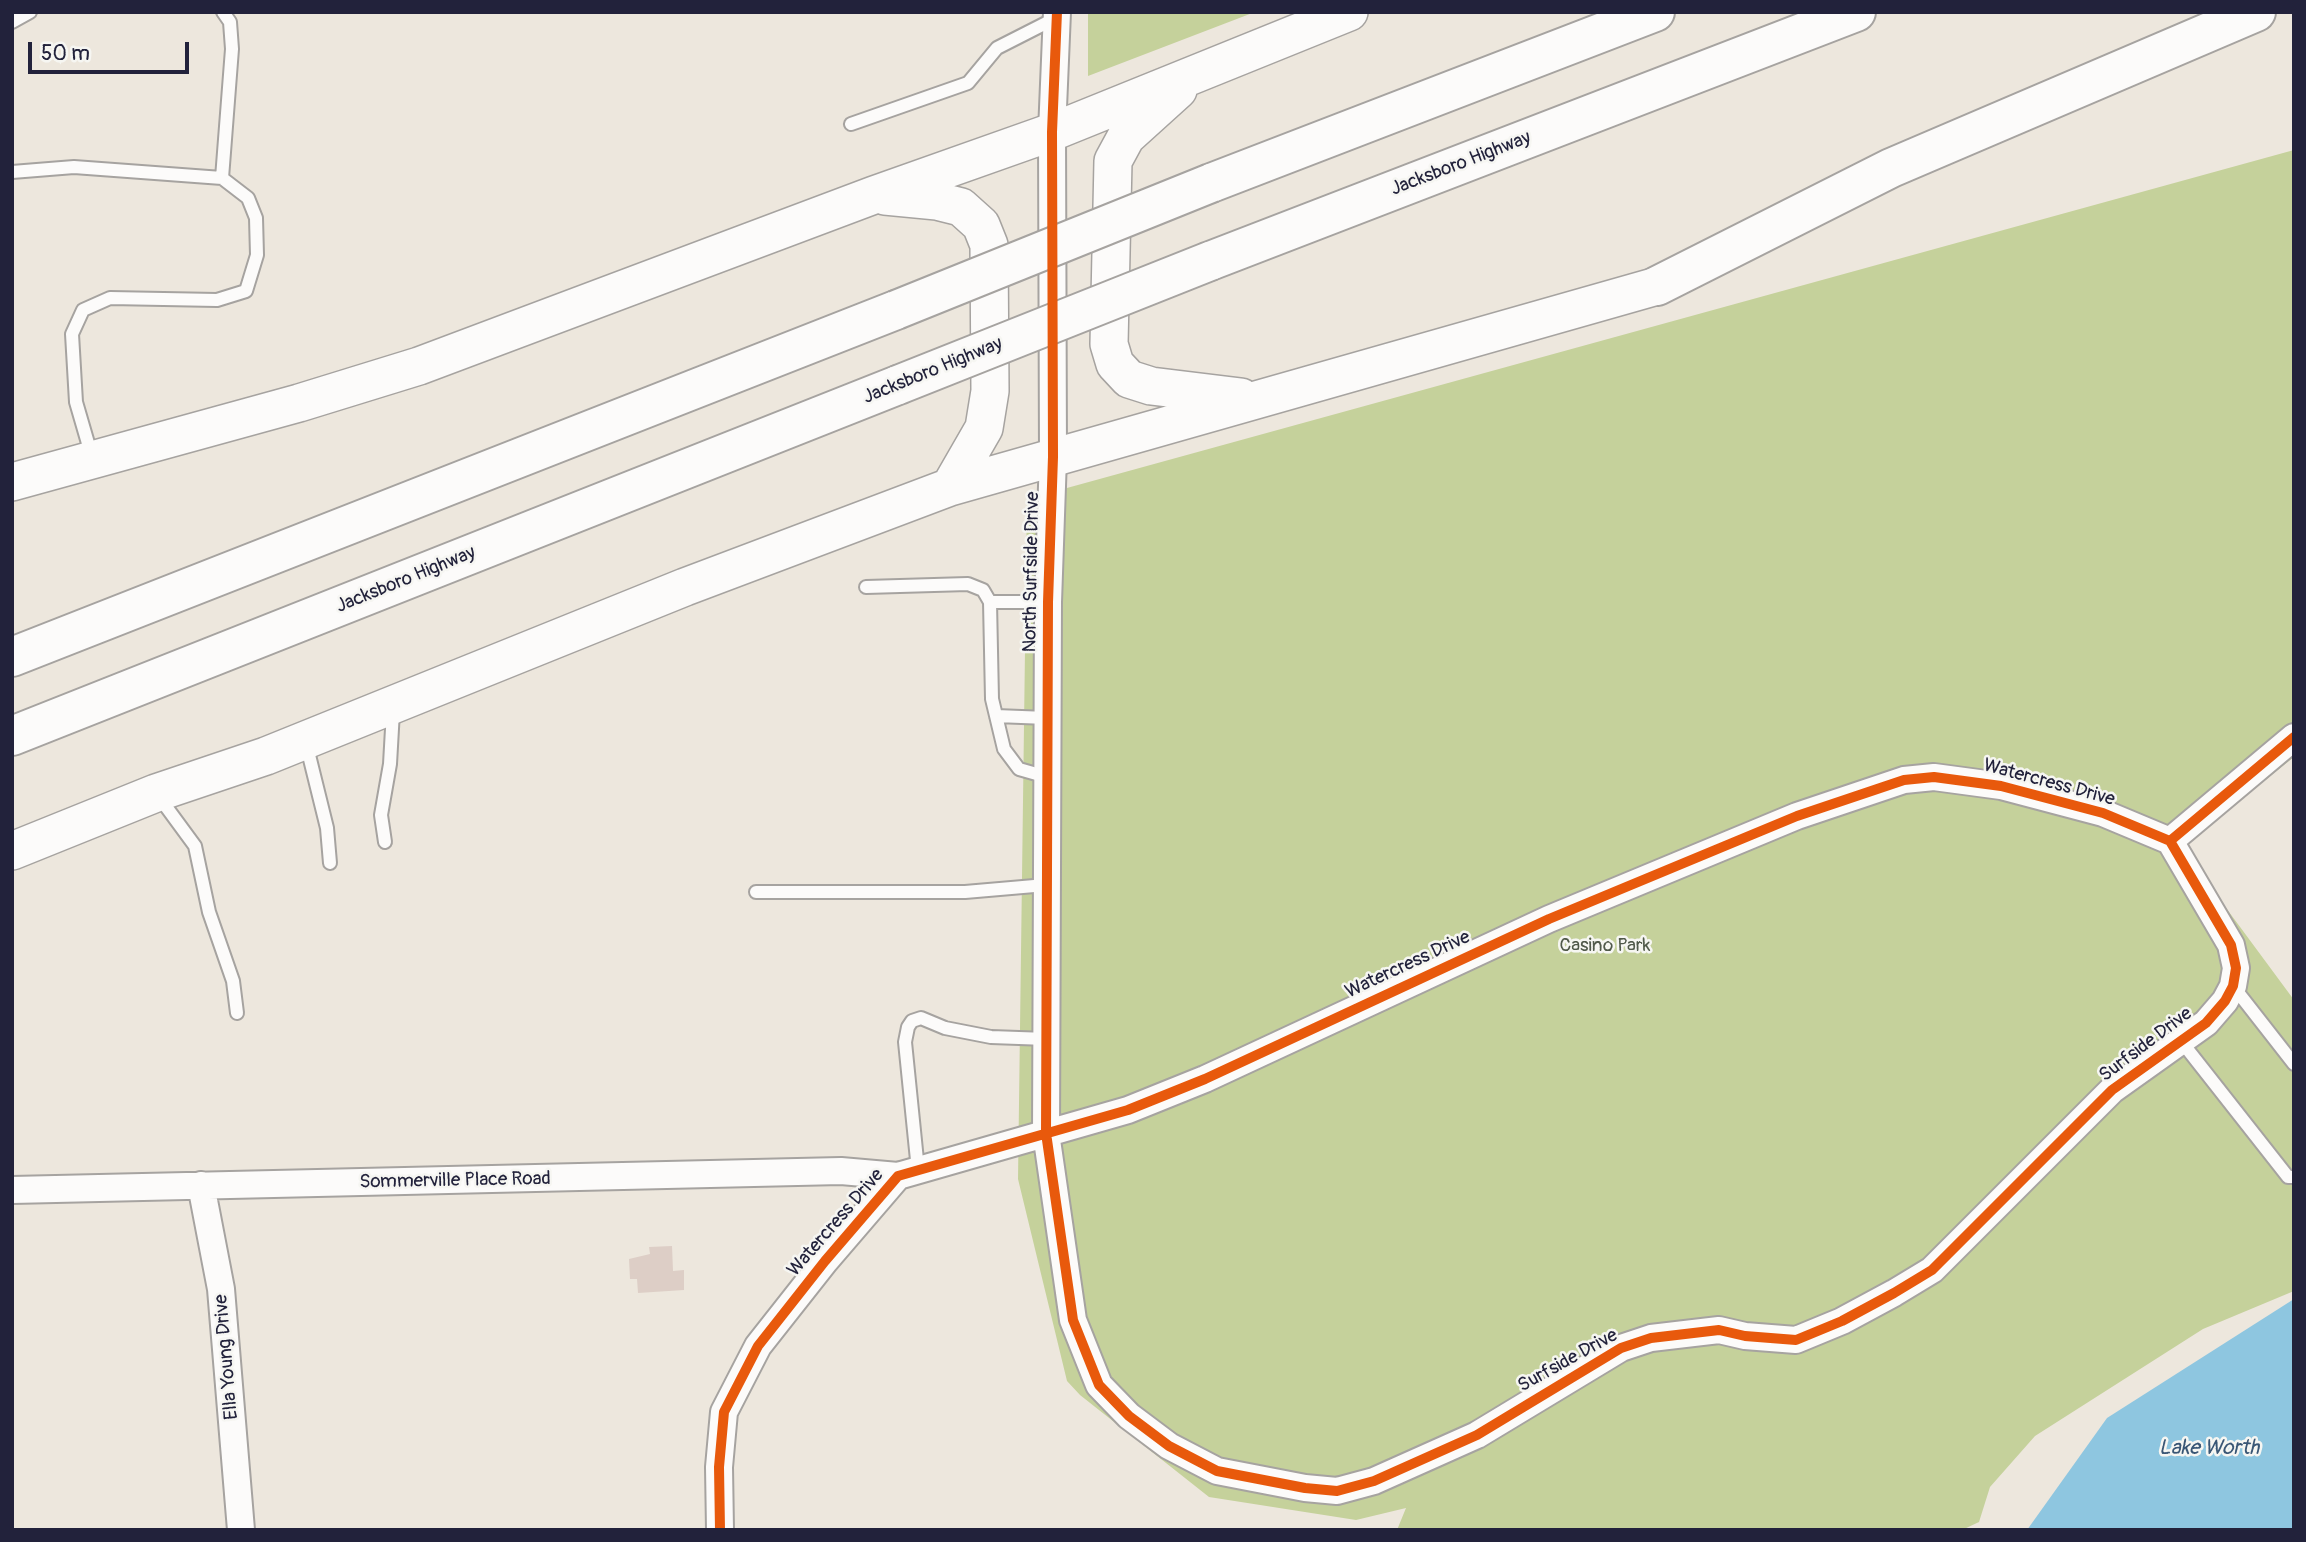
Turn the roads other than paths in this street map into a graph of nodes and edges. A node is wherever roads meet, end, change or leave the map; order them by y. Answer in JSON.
{"nodes":[{"id":1,"x":30,"y":12,"type":"edge"},
{"id":2,"x":223,"y":12,"type":"edge"},
{"id":3,"x":1349,"y":12,"type":"edge"},
{"id":4,"x":1655,"y":12,"type":"edge"},
{"id":5,"x":1856,"y":12,"type":"edge"},
{"id":6,"x":2256,"y":12,"type":"edge"},
{"id":7,"x":1056,"y":15,"type":"edge"},
{"id":8,"x":12,"y":22,"type":"edge"},
{"id":9,"x":1194,"y":75,"type":"junction"},
{"id":10,"x":851,"y":124,"type":"dead end"},
{"id":11,"x":1052,"y":131,"type":"junction"},
{"id":12,"x":12,"y":172,"type":"edge"},
{"id":13,"x":222,"y":178,"type":"junction"},
{"id":14,"x":874,"y":195,"type":"junction"},
{"id":15,"x":1657,"y":286,"type":"joint"},
{"id":16,"x":1259,"y":399,"type":"junction"},
{"id":17,"x":1053,"y":457,"type":"junction"},
{"id":18,"x":93,"y":461,"type":"junction"},
{"id":19,"x":12,"y":482,"type":"edge"},
{"id":20,"x":950,"y":488,"type":"junction"},
{"id":21,"x":866,"y":587,"type":"dead end"},
{"id":22,"x":990,"y":602,"type":"junction"},
{"id":23,"x":1048,"y":602,"type":"junction"},
{"id":24,"x":12,"y":657,"type":"edge"},
{"id":25,"x":393,"y":705,"type":"junction"},
{"id":26,"x":996,"y":716,"type":"junction"},
{"id":27,"x":1047,"y":718,"type":"junction"},
{"id":28,"x":12,"y":736,"type":"edge"},
{"id":29,"x":2294,"y":737,"type":"edge"},
{"id":30,"x":305,"y":739,"type":"junction"},
{"id":31,"x":1047,"y":777,"type":"junction"},
{"id":32,"x":156,"y":793,"type":"junction"},
{"id":33,"x":2170,"y":841,"type":"junction"},
{"id":34,"x":385,"y":842,"type":"dead end"},
{"id":35,"x":12,"y":851,"type":"edge"},
{"id":36,"x":330,"y":863,"type":"dead end"},
{"id":37,"x":1046,"y":885,"type":"junction"},
{"id":38,"x":756,"y":892,"type":"dead end"},
{"id":39,"x":2234,"y":986,"type":"junction"},
{"id":40,"x":237,"y":1013,"type":"dead end"},
{"id":41,"x":1047,"y":1039,"type":"junction"},
{"id":42,"x":2181,"y":1041,"type":"junction"},
{"id":43,"x":2294,"y":1064,"type":"edge"},
{"id":44,"x":1046,"y":1133,"type":"junction"},
{"id":45,"x":908,"y":1173,"type":"junction"},
{"id":46,"x":2294,"y":1177,"type":"edge"},
{"id":47,"x":201,"y":1185,"type":"junction"},
{"id":48,"x":12,"y":1190,"type":"edge"},
{"id":49,"x":241,"y":1530,"type":"edge"},
{"id":50,"x":720,"y":1530,"type":"edge"}],
"edges":[{"from":1,"to":8,"type":"lane"},
{"from":2,"to":13,"type":"lane"},
{"from":3,"to":9,"type":"main road"},
{"from":4,"to":24,"type":"highway","bridge":true},
{"from":5,"to":28,"type":"highway","name":"Jacksboro Highway","bridge":true},
{"from":6,"to":15,"type":"highway"},
{"from":7,"to":10,"type":"lane"},
{"from":7,"to":11,"type":"street","name":"North Surfside Drive"},
{"from":9,"to":11,"type":"main road"},
{"from":9,"to":16,"type":"main road"},
{"from":11,"to":14,"type":"main road"},
{"from":11,"to":17,"type":"street","name":"North Surfside Drive"},
{"from":12,"to":13,"type":"lane"},
{"from":13,"to":18,"type":"lane"},
{"from":14,"to":18,"type":"main road"},
{"from":14,"to":20,"type":"main road"},
{"from":15,"to":16,"type":"main road"},
{"from":16,"to":17,"type":"main road"},
{"from":17,"to":20,"type":"main road"},
{"from":17,"to":23,"type":"street","name":"North Surfside Drive"},
{"from":18,"to":19,"type":"main road"},
{"from":20,"to":25,"type":"main road"},
{"from":21,"to":22,"type":"lane"},
{"from":22,"to":23,"type":"lane"},
{"from":22,"to":26,"type":"lane"},
{"from":23,"to":27,"type":"street","name":"North Surfside Drive"},
{"from":25,"to":30,"type":"main road"},
{"from":25,"to":34,"type":"lane"},
{"from":26,"to":27,"type":"lane"},
{"from":26,"to":31,"type":"lane"},
{"from":27,"to":31,"type":"street","name":"North Surfside Drive"},
{"from":29,"to":33,"type":"street"},
{"from":30,"to":32,"type":"main road"},
{"from":30,"to":36,"type":"lane"},
{"from":31,"to":37,"type":"street","name":"North Surfside Drive"},
{"from":32,"to":35,"type":"main road"},
{"from":32,"to":40,"type":"lane"},
{"from":33,"to":39,"type":"street"},
{"from":33,"to":44,"type":"street","name":"Watercress Drive"},
{"from":37,"to":38,"type":"lane"},
{"from":37,"to":41,"type":"street","name":"North Surfside Drive"},
{"from":39,"to":42,"type":"street","name":"Surfside Drive"},
{"from":39,"to":43,"type":"lane"},
{"from":41,"to":44,"type":"street","name":"North Surfside Drive"},
{"from":41,"to":45,"type":"lane"},
{"from":42,"to":44,"type":"street","name":"Surfside Drive"},
{"from":42,"to":46,"type":"lane"},
{"from":44,"to":45,"type":"street","name":"Watercress Drive"},
{"from":45,"to":47,"type":"street","name":"Sommerville Place Road"},
{"from":45,"to":50,"type":"street","name":"Watercress Drive"},
{"from":47,"to":48,"type":"street","name":"Sommerville Place Road"},
{"from":47,"to":49,"type":"street","name":"Ella Young Drive"}]}
